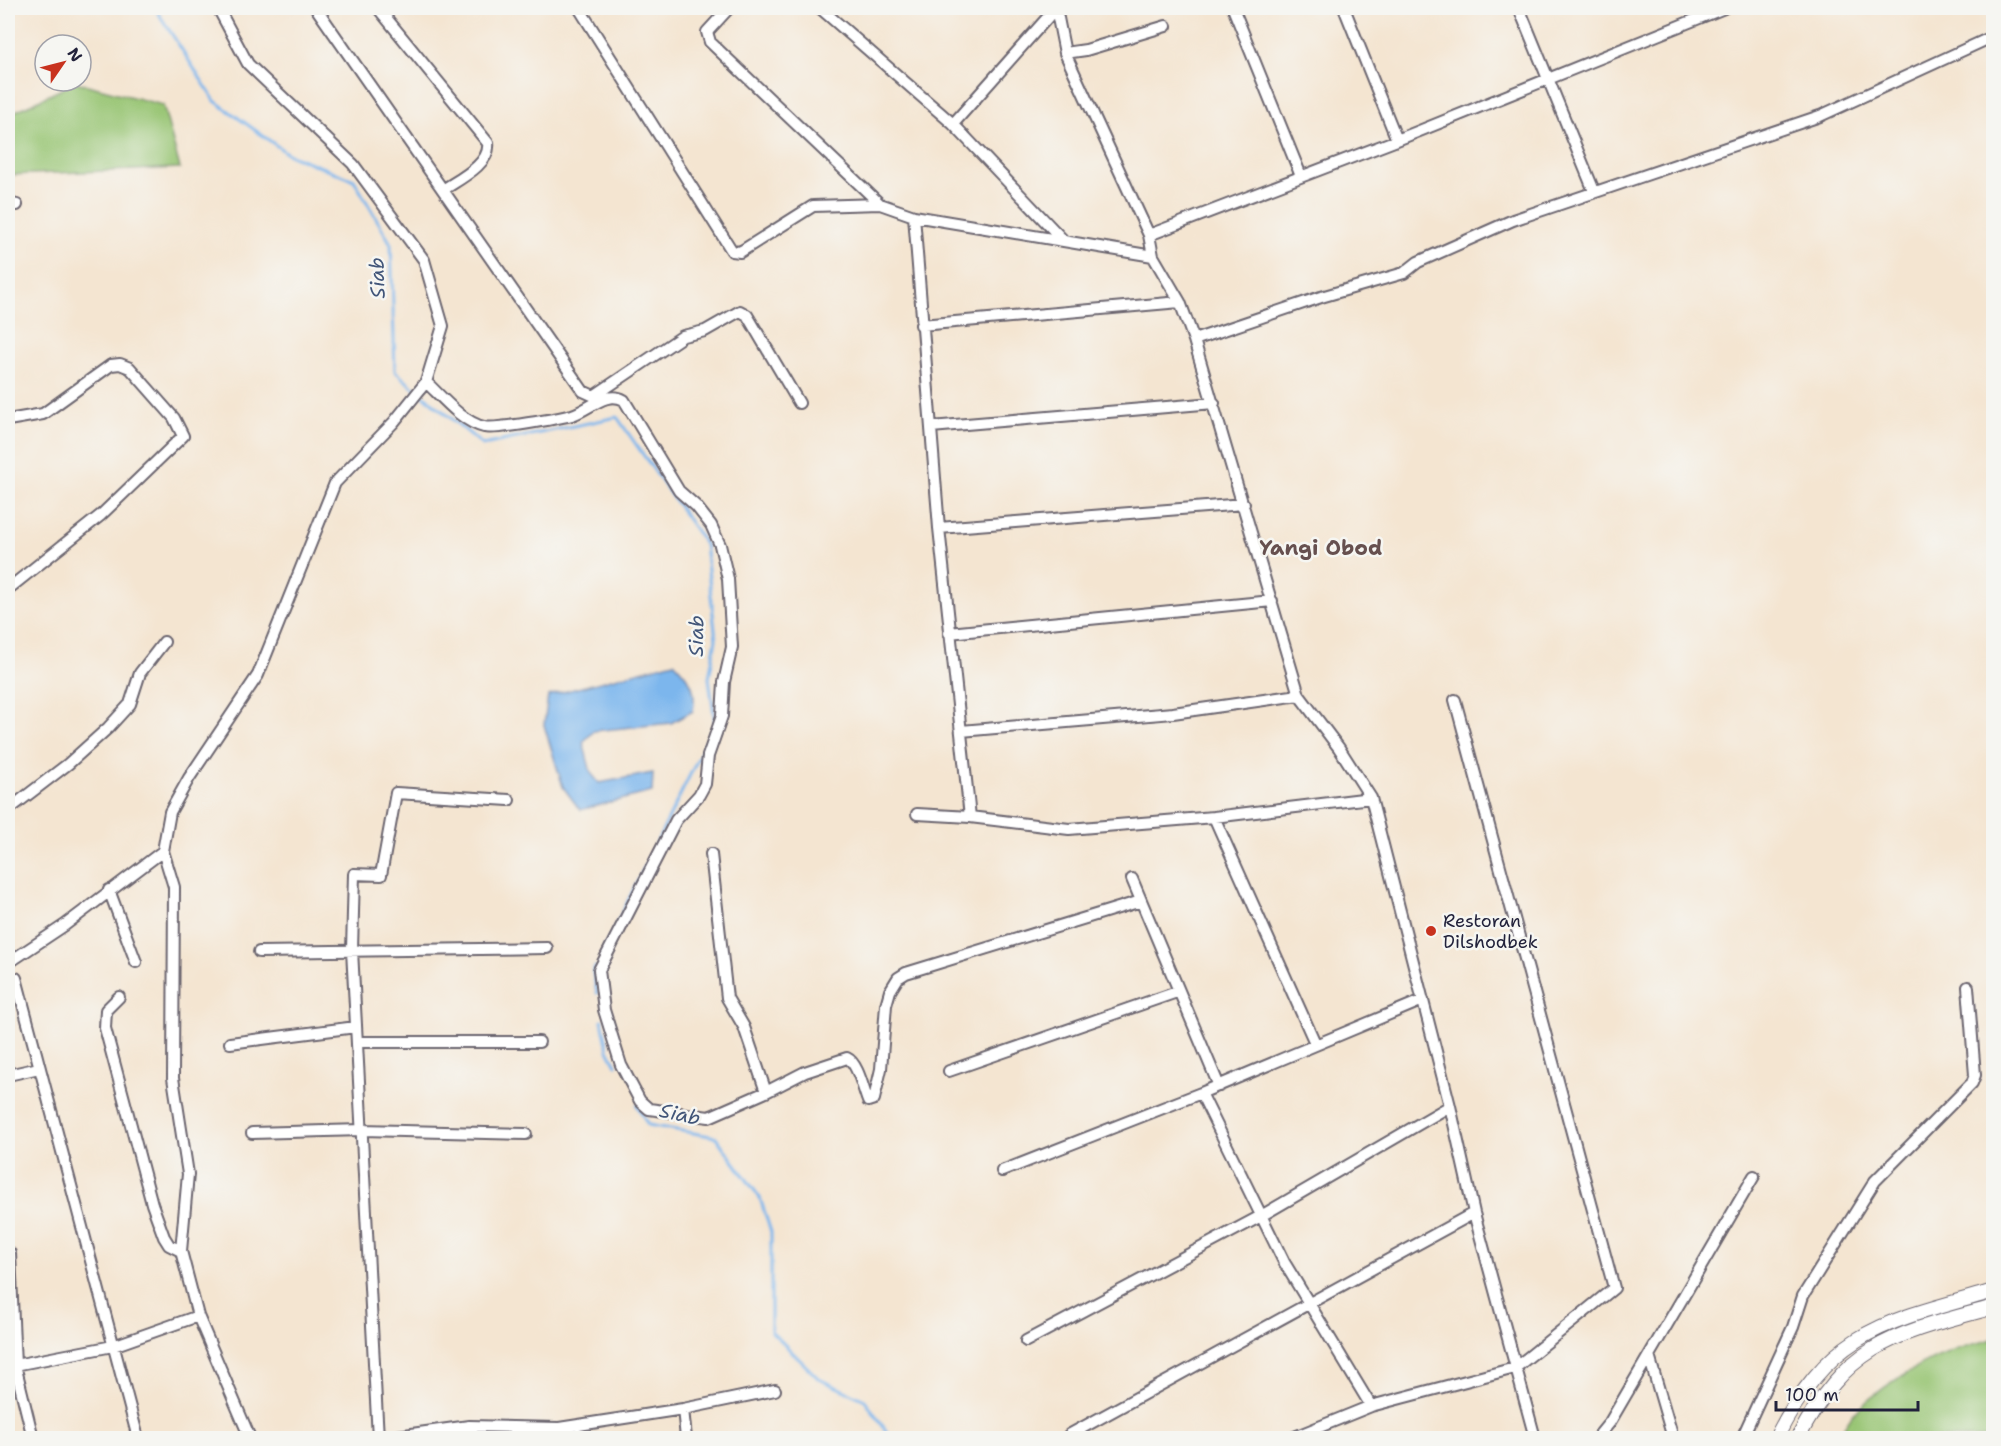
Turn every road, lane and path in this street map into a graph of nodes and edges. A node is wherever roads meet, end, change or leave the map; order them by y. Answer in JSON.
{"nodes":[{"id":1,"x":218,"y":8,"type":"edge"},
{"id":2,"x":316,"y":8,"type":"edge"},
{"id":3,"x":378,"y":8,"type":"edge"},
{"id":4,"x":579,"y":8,"type":"edge"},
{"id":5,"x":729,"y":8,"type":"edge"},
{"id":6,"x":820,"y":8,"type":"edge"},
{"id":7,"x":1056,"y":8,"type":"edge"},
{"id":8,"x":1233,"y":8,"type":"edge"},
{"id":9,"x":1344,"y":8,"type":"edge"},
{"id":10,"x":1519,"y":8,"type":"edge"},
{"id":11,"x":1724,"y":8,"type":"edge"},
{"id":12,"x":1166,"y":26,"type":"dead end"},
{"id":13,"x":1994,"y":36,"type":"edge"},
{"id":14,"x":1065,"y":52,"type":"junction"},
{"id":15,"x":1549,"y":78,"type":"junction"},
{"id":16,"x":953,"y":124,"type":"junction"},
{"id":17,"x":1397,"y":140,"type":"junction"},
{"id":18,"x":1301,"y":176,"type":"junction"},
{"id":19,"x":443,"y":190,"type":"junction"},
{"id":20,"x":1594,"y":191,"type":"junction"},
{"id":21,"x":880,"y":204,"type":"junction"},
{"id":22,"x":914,"y":216,"type":"junction"},
{"id":23,"x":1149,"y":235,"type":"junction"},
{"id":24,"x":1063,"y":240,"type":"junction"},
{"id":25,"x":1153,"y":256,"type":"junction"},
{"id":26,"x":1180,"y":302,"type":"junction"},
{"id":27,"x":921,"y":325,"type":"junction"},
{"id":28,"x":1194,"y":340,"type":"junction"},
{"id":29,"x":426,"y":382,"type":"junction"},
{"id":30,"x":611,"y":392,"type":"junction"},
{"id":31,"x":799,"y":403,"type":"dead end"},
{"id":32,"x":1214,"y":403,"type":"junction"},
{"id":33,"x":8,"y":420,"type":"edge"},
{"id":34,"x":931,"y":427,"type":"junction"},
{"id":35,"x":1244,"y":504,"type":"junction"},
{"id":36,"x":939,"y":528,"type":"junction"},
{"id":37,"x":8,"y":589,"type":"edge"},
{"id":38,"x":1272,"y":601,"type":"junction"},
{"id":39,"x":949,"y":633,"type":"junction"},
{"id":40,"x":164,"y":642,"type":"dead end"},
{"id":41,"x":1299,"y":695,"type":"junction"},
{"id":42,"x":1455,"y":700,"type":"dead end"},
{"id":43,"x":961,"y":731,"type":"junction"},
{"id":44,"x":1371,"y":798,"type":"junction"},
{"id":45,"x":509,"y":800,"type":"dead end"},
{"id":46,"x":8,"y":810,"type":"edge"},
{"id":47,"x":917,"y":814,"type":"dead end"},
{"id":48,"x":970,"y":817,"type":"junction"},
{"id":49,"x":1214,"y":817,"type":"junction"},
{"id":50,"x":163,"y":851,"type":"junction"},
{"id":51,"x":711,"y":854,"type":"dead end"},
{"id":52,"x":1132,"y":879,"type":"dead end"},
{"id":53,"x":109,"y":890,"type":"junction"},
{"id":54,"x":1141,"y":901,"type":"junction"},
{"id":55,"x":547,"y":948,"type":"dead end"},
{"id":56,"x":352,"y":950,"type":"junction"},
{"id":57,"x":259,"y":952,"type":"dead end"},
{"id":58,"x":136,"y":962,"type":"dead end"},
{"id":59,"x":8,"y":963,"type":"edge"},
{"id":60,"x":16,"y":978,"type":"dead end"},
{"id":61,"x":1968,"y":987,"type":"dead end"},
{"id":62,"x":1178,"y":992,"type":"junction"},
{"id":63,"x":119,"y":997,"type":"dead end"},
{"id":64,"x":1423,"y":999,"type":"junction"},
{"id":65,"x":356,"y":1027,"type":"junction"},
{"id":66,"x":357,"y":1042,"type":"junction"},
{"id":67,"x":539,"y":1042,"type":"dead end"},
{"id":68,"x":230,"y":1043,"type":"dead end"},
{"id":69,"x":1315,"y":1043,"type":"junction"},
{"id":70,"x":39,"y":1068,"type":"junction"},
{"id":71,"x":949,"y":1071,"type":"dead end"},
{"id":72,"x":8,"y":1075,"type":"edge"},
{"id":73,"x":1218,"y":1086,"type":"junction"},
{"id":74,"x":766,"y":1092,"type":"junction"},
{"id":75,"x":1201,"y":1093,"type":"junction"},
{"id":76,"x":1450,"y":1106,"type":"junction"},
{"id":77,"x":362,"y":1130,"type":"junction"},
{"id":78,"x":252,"y":1133,"type":"dead end"},
{"id":79,"x":526,"y":1134,"type":"dead end"},
{"id":80,"x":1002,"y":1172,"type":"dead end"},
{"id":81,"x":1754,"y":1176,"type":"dead end"},
{"id":82,"x":1474,"y":1213,"type":"junction"},
{"id":83,"x":1261,"y":1216,"type":"junction"},
{"id":84,"x":181,"y":1251,"type":"junction"},
{"id":85,"x":8,"y":1253,"type":"edge"},
{"id":86,"x":1994,"y":1291,"type":"edge"},
{"id":87,"x":1310,"y":1303,"type":"junction"},
{"id":88,"x":1994,"y":1307,"type":"edge"},
{"id":89,"x":198,"y":1316,"type":"junction"},
{"id":90,"x":1026,"y":1341,"type":"dead end"},
{"id":91,"x":113,"y":1346,"type":"junction"},
{"id":92,"x":1649,"y":1356,"type":"junction"},
{"id":93,"x":15,"y":1365,"type":"junction"},
{"id":94,"x":1515,"y":1368,"type":"junction"},
{"id":95,"x":8,"y":1376,"type":"edge"},
{"id":96,"x":775,"y":1390,"type":"dead end"},
{"id":97,"x":1371,"y":1406,"type":"junction"},
{"id":98,"x":682,"y":1409,"type":"junction"},
{"id":99,"x":1069,"y":1435,"type":"dead end"},
{"id":100,"x":33,"y":1438,"type":"edge"},
{"id":101,"x":138,"y":1438,"type":"edge"},
{"id":102,"x":250,"y":1438,"type":"edge"},
{"id":103,"x":381,"y":1438,"type":"edge"},
{"id":104,"x":686,"y":1438,"type":"edge"},
{"id":105,"x":1292,"y":1438,"type":"edge"},
{"id":106,"x":1536,"y":1438,"type":"edge"},
{"id":107,"x":1597,"y":1438,"type":"edge"},
{"id":108,"x":1673,"y":1438,"type":"edge"},
{"id":109,"x":1742,"y":1438,"type":"edge"},
{"id":110,"x":1776,"y":1438,"type":"edge"},
{"id":111,"x":1798,"y":1438,"type":"edge"}],
"edges":[{"from":1,"to":29,"type":"street"},
{"from":2,"to":19,"type":"street"},
{"from":3,"to":19,"type":"street"},
{"from":4,"to":21,"type":"street"},
{"from":5,"to":21,"type":"street"},
{"from":6,"to":16,"type":"street"},
{"from":7,"to":14,"type":"street"},
{"from":7,"to":16,"type":"street"},
{"from":8,"to":18,"type":"street"},
{"from":9,"to":17,"type":"street"},
{"from":10,"to":15,"type":"street"},
{"from":11,"to":15,"type":"street"},
{"from":12,"to":14,"type":"street"},
{"from":13,"to":20,"type":"street"},
{"from":14,"to":23,"type":"street"},
{"from":15,"to":17,"type":"street"},
{"from":15,"to":20,"type":"street"},
{"from":16,"to":24,"type":"street"},
{"from":17,"to":18,"type":"street"},
{"from":18,"to":23,"type":"street"},
{"from":19,"to":30,"type":"street"},
{"from":20,"to":28,"type":"street"},
{"from":21,"to":22,"type":"street"},
{"from":22,"to":24,"type":"street"},
{"from":22,"to":27,"type":"street"},
{"from":23,"to":25,"type":"street"},
{"from":24,"to":25,"type":"street"},
{"from":25,"to":26,"type":"street"},
{"from":26,"to":27,"type":"street"},
{"from":26,"to":28,"type":"street"},
{"from":27,"to":34,"type":"street"},
{"from":28,"to":32,"type":"street"},
{"from":29,"to":30,"type":"street"},
{"from":29,"to":50,"type":"street"},
{"from":30,"to":31,"type":"street"},
{"from":30,"to":74,"type":"street"},
{"from":32,"to":34,"type":"street"},
{"from":32,"to":35,"type":"street"},
{"from":33,"to":37,"type":"street"},
{"from":34,"to":36,"type":"street"},
{"from":35,"to":36,"type":"street"},
{"from":35,"to":38,"type":"street"},
{"from":36,"to":39,"type":"street"},
{"from":38,"to":39,"type":"street"},
{"from":38,"to":41,"type":"street"},
{"from":39,"to":43,"type":"street"},
{"from":40,"to":46,"type":"street"},
{"from":41,"to":43,"type":"street"},
{"from":41,"to":44,"type":"street"},
{"from":42,"to":94,"type":"street"},
{"from":43,"to":48,"type":"street"},
{"from":44,"to":49,"type":"street"},
{"from":44,"to":64,"type":"street"},
{"from":45,"to":56,"type":"street"},
{"from":47,"to":48,"type":"street"},
{"from":48,"to":49,"type":"street"},
{"from":49,"to":69,"type":"street"},
{"from":50,"to":53,"type":"street"},
{"from":50,"to":84,"type":"street"},
{"from":51,"to":74,"type":"street"},
{"from":52,"to":54,"type":"street"},
{"from":53,"to":58,"type":"street"},
{"from":53,"to":59,"type":"street"},
{"from":54,"to":62,"type":"street"},
{"from":54,"to":74,"type":"street"},
{"from":55,"to":56,"type":"street"},
{"from":56,"to":57,"type":"street"},
{"from":56,"to":65,"type":"street"},
{"from":60,"to":70,"type":"street"},
{"from":61,"to":109,"type":"street"},
{"from":62,"to":71,"type":"street"},
{"from":62,"to":73,"type":"street"},
{"from":63,"to":84,"type":"street"},
{"from":64,"to":69,"type":"street"},
{"from":64,"to":76,"type":"street"},
{"from":65,"to":66,"type":"street"},
{"from":65,"to":68,"type":"street"},
{"from":66,"to":67,"type":"street"},
{"from":66,"to":77,"type":"street"},
{"from":69,"to":73,"type":"street"},
{"from":70,"to":72,"type":"street"},
{"from":70,"to":91,"type":"street"},
{"from":73,"to":75,"type":"street"},
{"from":75,"to":80,"type":"street"},
{"from":75,"to":83,"type":"street"},
{"from":76,"to":82,"type":"street"},
{"from":76,"to":83,"type":"street"},
{"from":77,"to":78,"type":"street"},
{"from":77,"to":79,"type":"street"},
{"from":77,"to":103,"type":"street"},
{"from":81,"to":92,"type":"street"},
{"from":82,"to":87,"type":"street"},
{"from":82,"to":94,"type":"street"},
{"from":83,"to":87,"type":"street"},
{"from":83,"to":90,"type":"street"},
{"from":84,"to":89,"type":"street"},
{"from":85,"to":93,"type":"street"},
{"from":86,"to":110,"type":"main road"},
{"from":87,"to":97,"type":"street"},
{"from":87,"to":99,"type":"street"},
{"from":88,"to":111,"type":"main road"},
{"from":89,"to":91,"type":"street"},
{"from":89,"to":102,"type":"street"},
{"from":91,"to":93,"type":"street"},
{"from":91,"to":101,"type":"street"},
{"from":92,"to":107,"type":"street"},
{"from":92,"to":108,"type":"street"},
{"from":93,"to":95,"type":"street"},
{"from":93,"to":100,"type":"street"},
{"from":94,"to":97,"type":"street"},
{"from":94,"to":106,"type":"street"},
{"from":96,"to":98,"type":"street"},
{"from":97,"to":105,"type":"street"},
{"from":98,"to":103,"type":"street"},
{"from":98,"to":104,"type":"street"}]}
